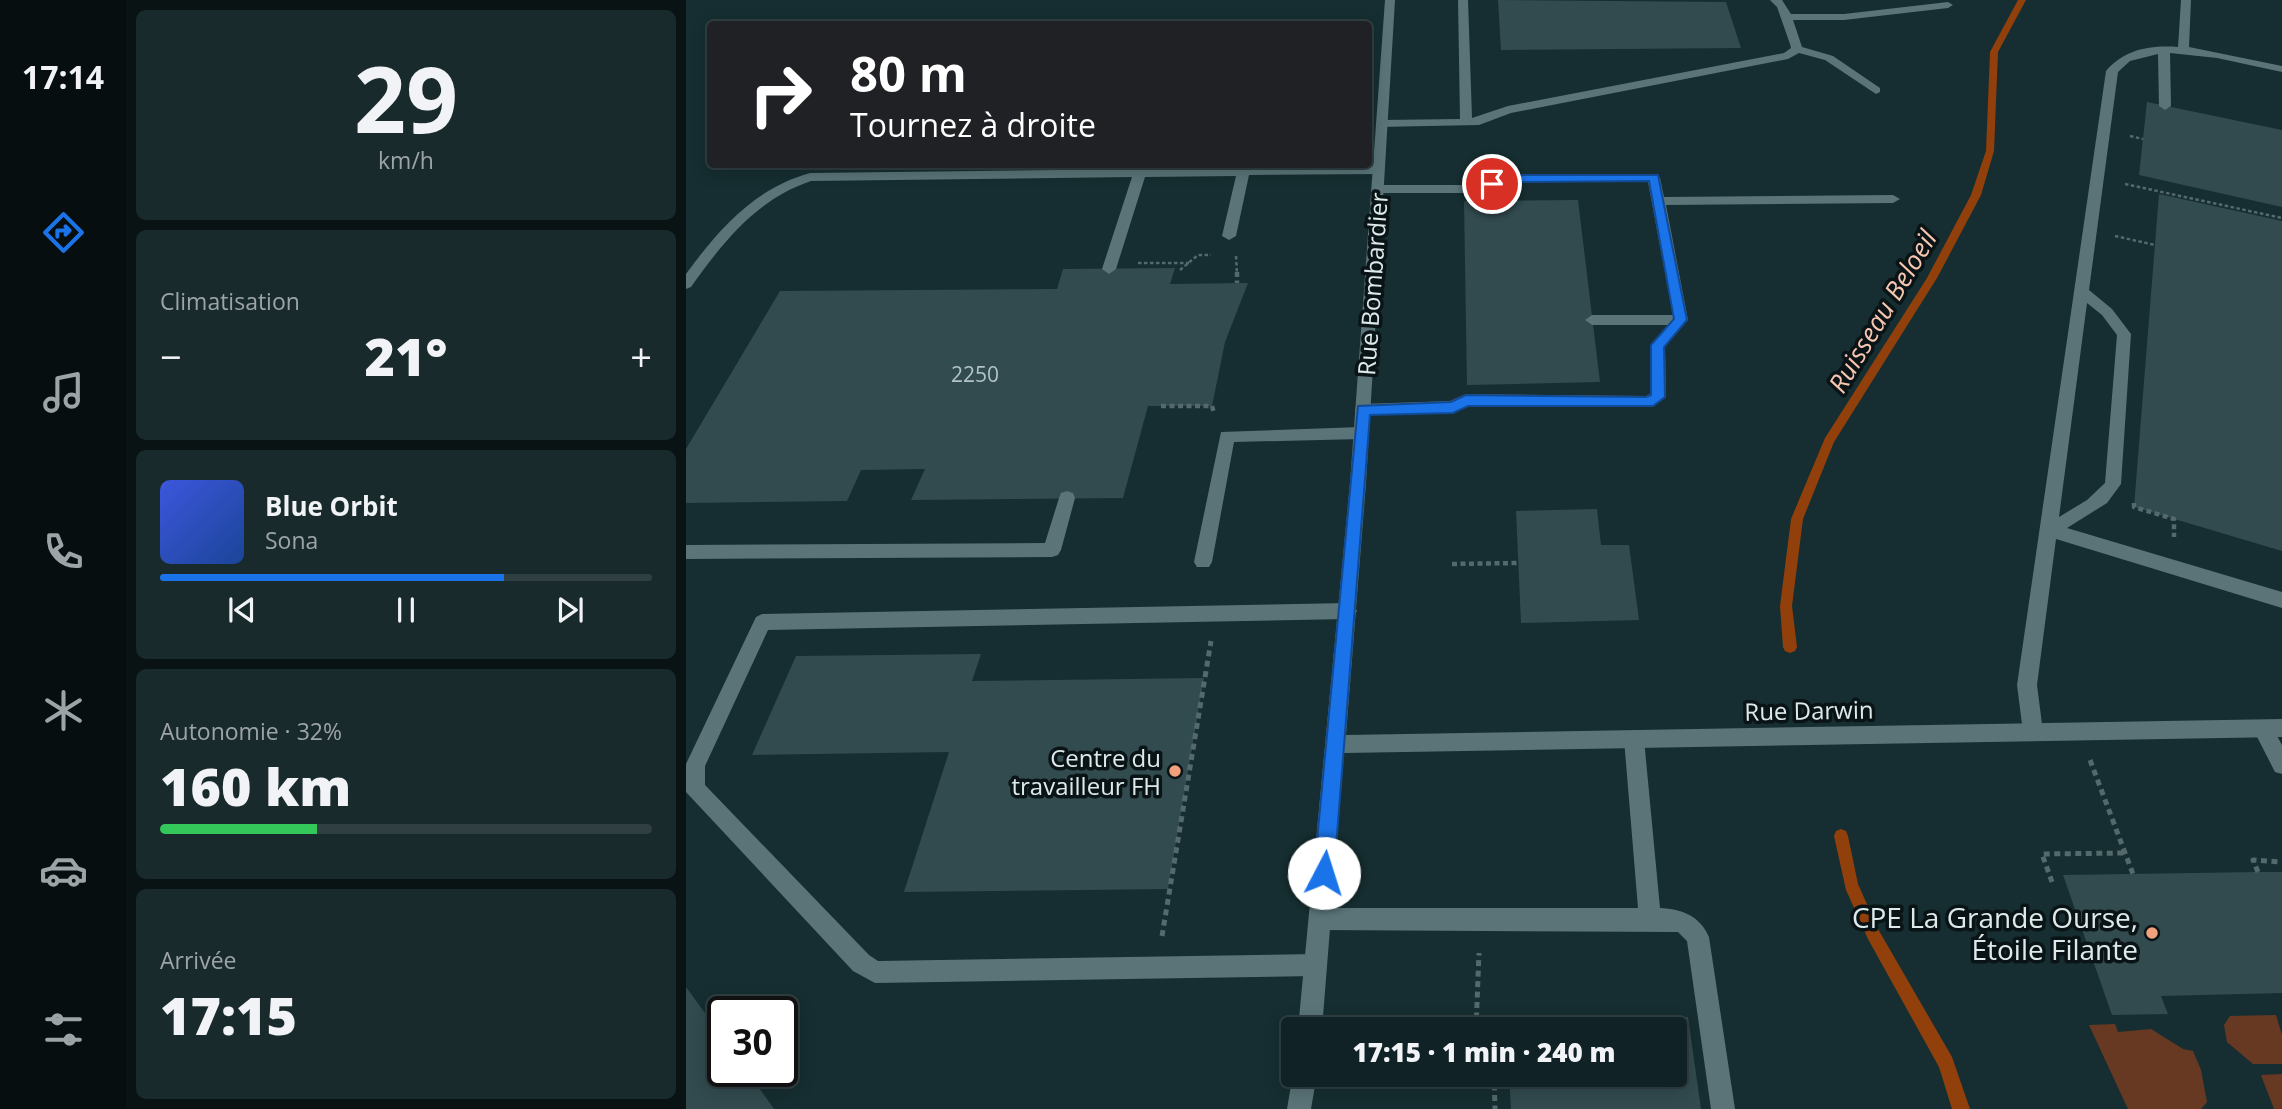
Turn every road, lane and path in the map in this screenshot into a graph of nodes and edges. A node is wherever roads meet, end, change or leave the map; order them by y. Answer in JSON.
{"nodes":[{"id":1,"x":1390,"y":0,"type":"edge"},
{"id":2,"x":1463,"y":0,"type":"edge"},
{"id":3,"x":1774,"y":0,"type":"edge"},
{"id":4,"x":2186,"y":0,"type":"edge"},
{"id":5,"x":1948,"y":5,"type":"dead end"},
{"id":6,"x":1786,"y":18,"type":"junction"},
{"id":7,"x":1797,"y":49,"type":"junction"},
{"id":8,"x":2164,"y":50,"type":"junction"},
{"id":9,"x":2183,"y":50,"type":"junction"},
{"id":10,"x":2282,"y":69,"type":"edge"},
{"id":11,"x":1875,"y":90,"type":"dead end"},
{"id":12,"x":2165,"y":107,"type":"dead end"},
{"id":13,"x":1466,"y":122,"type":"junction"},
{"id":14,"x":1382,"y":124,"type":"junction"},
{"id":15,"x":1244,"y":168,"type":"edge"},
{"id":16,"x":1379,"y":170,"type":"junction"},
{"id":17,"x":1140,"y":173,"type":"junction"},
{"id":18,"x":2115,"y":181,"type":"dead end"},
{"id":19,"x":1378,"y":189,"type":"junction"},
{"id":20,"x":1893,"y":199,"type":"dead end"},
{"id":21,"x":1658,"y":201,"type":"junction"},
{"id":22,"x":2282,"y":218,"type":"edge"},
{"id":23,"x":2108,"y":234,"type":"dead end"},
{"id":24,"x":1230,"y":236,"type":"dead end"},
{"id":25,"x":2155,"y":246,"type":"dead end"},
{"id":26,"x":1152,"y":262,"type":"dead end"},
{"id":27,"x":1190,"y":262,"type":"dead end"},
{"id":28,"x":1109,"y":269,"type":"dead end"},
{"id":29,"x":686,"y":285,"type":"edge"},
{"id":30,"x":2081,"y":292,"type":"junction"},
{"id":31,"x":1592,"y":320,"type":"dead end"},
{"id":32,"x":1681,"y":320,"type":"junction"},
{"id":33,"x":1161,"y":406,"type":"dead end"},
{"id":34,"x":1212,"y":410,"type":"dead end"},
{"id":35,"x":1363,"y":410,"type":"junction"},
{"id":36,"x":1361,"y":433,"type":"junction"},
{"id":37,"x":1067,"y":498,"type":"dead end"},
{"id":38,"x":2049,"y":530,"type":"junction"},
{"id":39,"x":686,"y":552,"type":"edge"},
{"id":40,"x":1203,"y":562,"type":"dead end"},
{"id":41,"x":1518,"y":563,"type":"dead end"},
{"id":42,"x":1452,"y":564,"type":"dead end"},
{"id":43,"x":2282,"y":600,"type":"edge"},
{"id":44,"x":1348,"y":611,"type":"junction"},
{"id":45,"x":1213,"y":633,"type":"dead end"},
{"id":46,"x":2273,"y":729,"type":"edge"},
{"id":47,"x":2033,"y":732,"type":"junction"},
{"id":48,"x":1634,"y":739,"type":"junction"},
{"id":49,"x":1336,"y":744,"type":"junction"},
{"id":50,"x":2088,"y":754,"type":"dead end"},
{"id":51,"x":2282,"y":765,"type":"edge"},
{"id":52,"x":2125,"y":853,"type":"junction"},
{"id":53,"x":2282,"y":862,"type":"edge"},
{"id":54,"x":2258,"y":872,"type":"dead end"},
{"id":55,"x":2133,"y":874,"type":"dead end"},
{"id":56,"x":2052,"y":882,"type":"dead end"},
{"id":57,"x":1479,"y":917,"type":"junction"},
{"id":58,"x":1320,"y":919,"type":"junction"},
{"id":59,"x":1650,"y":919,"type":"junction"},
{"id":60,"x":1162,"y":939,"type":"dead end"},
{"id":61,"x":1316,"y":965,"type":"junction"},
{"id":62,"x":1311,"y":1017,"type":"edge"},
{"id":63,"x":1476,"y":1017,"type":"edge"},
{"id":64,"x":1303,"y":1087,"type":"edge"},
{"id":65,"x":1494,"y":1087,"type":"edge"},
{"id":66,"x":1299,"y":1109,"type":"edge"},
{"id":67,"x":1495,"y":1109,"type":"edge"},
{"id":68,"x":1723,"y":1109,"type":"edge"}],
"edges":[{"from":1,"to":14,"type":"street","name":"Rue Bombardier"},
{"from":2,"to":13,"type":"street"},
{"from":3,"to":6,"type":"street"},
{"from":4,"to":9,"type":"street"},
{"from":5,"to":6,"type":"street"},
{"from":6,"to":7,"type":"street"},
{"from":7,"to":11,"type":"street"},
{"from":7,"to":13,"type":"street"},
{"from":8,"to":9,"type":"street"},
{"from":8,"to":12,"type":"street"},
{"from":8,"to":30,"type":"street"},
{"from":9,"to":10,"type":"street"},
{"from":13,"to":14,"type":"street"},
{"from":14,"to":16,"type":"street","name":"Rue Bombardier"},
{"from":15,"to":16,"type":"street"},
{"from":15,"to":17,"type":"street"},
{"from":15,"to":24,"type":"street"},
{"from":16,"to":19,"type":"street","name":"Rue Bombardier"},
{"from":17,"to":28,"type":"street"},
{"from":17,"to":29,"type":"street"},
{"from":18,"to":22,"type":"path"},
{"from":19,"to":21,"type":"street"},
{"from":19,"to":35,"type":"street","name":"Rue Bombardier"},
{"from":20,"to":21,"type":"street"},
{"from":21,"to":32,"type":"street"},
{"from":23,"to":25,"type":"path"},
{"from":26,"to":27,"type":"path"},
{"from":30,"to":38,"type":"street"},
{"from":30,"to":38,"type":"street"},
{"from":31,"to":32,"type":"street"},
{"from":32,"to":35,"type":"street"},
{"from":33,"to":34,"type":"path"},
{"from":35,"to":36,"type":"street","name":"Rue Bombardier"},
{"from":36,"to":40,"type":"street"},
{"from":36,"to":44,"type":"street","name":"Rue Bombardier"},
{"from":37,"to":39,"type":"street"},
{"from":38,"to":43,"type":"street"},
{"from":38,"to":47,"type":"street"},
{"from":41,"to":42,"type":"path"},
{"from":44,"to":49,"type":"street","name":"Rue Bombardier"},
{"from":44,"to":61,"type":"street"},
{"from":45,"to":60,"type":"path"},
{"from":46,"to":47,"type":"street","name":"Rue Darwin"},
{"from":46,"to":51,"type":"street"},
{"from":47,"to":48,"type":"street","name":"Rue Darwin"},
{"from":48,"to":49,"type":"street","name":"Rue Darwin"},
{"from":48,"to":59,"type":"street"},
{"from":49,"to":58,"type":"street","name":"Rue Bombardier"},
{"from":50,"to":52,"type":"path"},
{"from":52,"to":55,"type":"path"},
{"from":52,"to":56,"type":"path"},
{"from":53,"to":54,"type":"path"},
{"from":57,"to":58,"type":"street"},
{"from":57,"to":59,"type":"street"},
{"from":57,"to":63,"type":"path"},
{"from":58,"to":61,"type":"street","name":"Rue Bombardier"},
{"from":59,"to":68,"type":"street"},
{"from":61,"to":62,"type":"street","name":"Rue Bombardier"},
{"from":64,"to":66,"type":"street"},
{"from":65,"to":67,"type":"path"}]}
